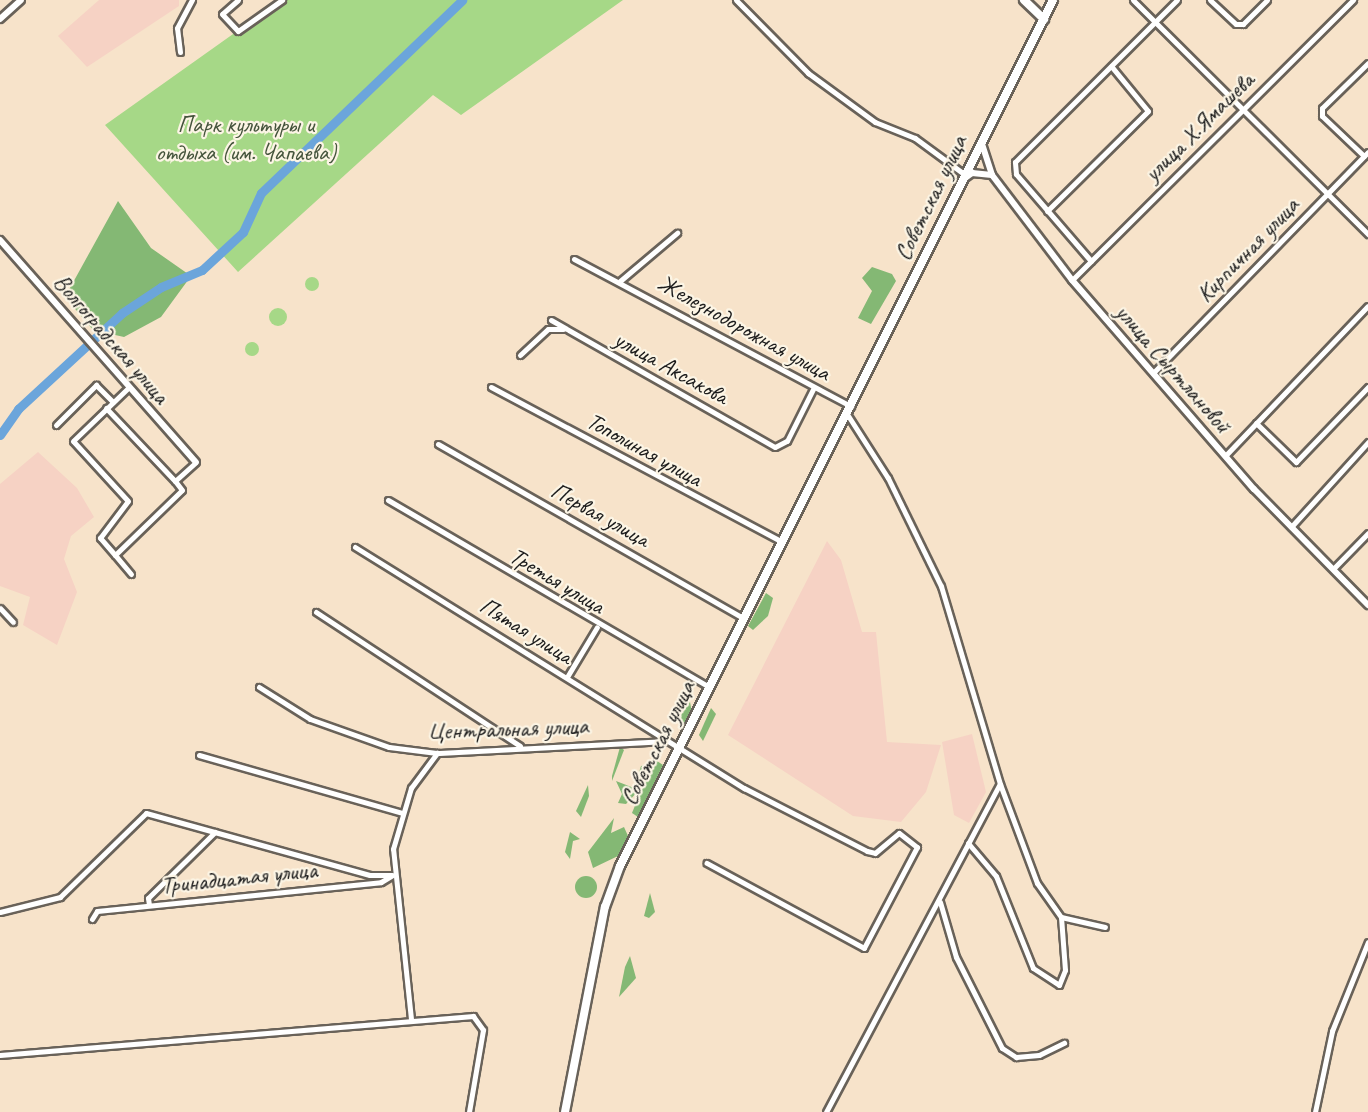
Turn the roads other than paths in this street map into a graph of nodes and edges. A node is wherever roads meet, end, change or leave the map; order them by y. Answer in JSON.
{"nodes":[{"id":1,"x":192,"y":0,"type":"edge"},
{"id":2,"x":238,"y":0,"type":"edge"},
{"id":3,"x":282,"y":0,"type":"edge"},
{"id":4,"x":736,"y":0,"type":"edge"},
{"id":5,"x":1024,"y":0,"type":"edge"},
{"id":6,"x":1053,"y":0,"type":"edge"},
{"id":7,"x":1133,"y":0,"type":"edge"},
{"id":8,"x":1178,"y":0,"type":"edge"},
{"id":9,"x":1210,"y":0,"type":"edge"},
{"id":10,"x":1267,"y":0,"type":"edge"},
{"id":11,"x":1353,"y":0,"type":"edge"},
{"id":12,"x":18,"y":1,"type":"edge"},
{"id":13,"x":0,"y":19,"type":"edge"},
{"id":14,"x":1044,"y":19,"type":"junction"},
{"id":15,"x":1156,"y":23,"type":"junction"},
{"id":16,"x":180,"y":52,"type":"dead end"},
{"id":17,"x":1368,"y":63,"type":"edge"},
{"id":18,"x":1111,"y":66,"type":"junction"},
{"id":19,"x":1241,"y":109,"type":"junction"},
{"id":20,"x":983,"y":136,"type":"junction"},
{"id":21,"x":1366,"y":154,"type":"edge"},
{"id":22,"x":964,"y":174,"type":"junction"},
{"id":23,"x":992,"y":176,"type":"junction"},
{"id":24,"x":958,"y":188,"type":"junction"},
{"id":25,"x":1328,"y":193,"type":"junction"},
{"id":26,"x":1047,"y":212,"type":"junction"},
{"id":27,"x":677,"y":233,"type":"dead end"},
{"id":28,"x":1368,"y":234,"type":"edge"},
{"id":29,"x":0,"y":240,"type":"edge"},
{"id":30,"x":574,"y":259,"type":"dead end"},
{"id":31,"x":1091,"y":261,"type":"junction"},
{"id":32,"x":1072,"y":280,"type":"junction"},
{"id":33,"x":620,"y":281,"type":"junction"},
{"id":34,"x":1368,"y":306,"type":"edge"},
{"id":35,"x":550,"y":320,"type":"dead end"},
{"id":36,"x":565,"y":328,"type":"junction"},
{"id":37,"x":520,"y":355,"type":"dead end"},
{"id":38,"x":1153,"y":373,"type":"junction"},
{"id":39,"x":491,"y":387,"type":"dead end"},
{"id":40,"x":814,"y":387,"type":"junction"},
{"id":41,"x":1368,"y":387,"type":"edge"},
{"id":42,"x":128,"y":388,"type":"junction"},
{"id":43,"x":113,"y":402,"type":"junction"},
{"id":44,"x":106,"y":408,"type":"junction"},
{"id":45,"x":849,"y":410,"type":"junction"},
{"id":46,"x":1256,"y":423,"type":"junction"},
{"id":47,"x":56,"y":425,"type":"dead end"},
{"id":48,"x":1368,"y":442,"type":"edge"},
{"id":49,"x":438,"y":444,"type":"dead end"},
{"id":50,"x":1225,"y":456,"type":"junction"},
{"id":51,"x":196,"y":462,"type":"joint"},
{"id":52,"x":175,"y":481,"type":"junction"},
{"id":53,"x":388,"y":501,"type":"dead end"},
{"id":54,"x":1291,"y":527,"type":"junction"},
{"id":55,"x":1368,"y":532,"type":"edge"},
{"id":56,"x":781,"y":541,"type":"junction"},
{"id":57,"x":355,"y":547,"type":"dead end"},
{"id":58,"x":115,"y":555,"type":"junction"},
{"id":59,"x":1333,"y":569,"type":"junction"},
{"id":60,"x":131,"y":574,"type":"dead end"},
{"id":61,"x":1365,"y":599,"type":"edge"},
{"id":62,"x":1368,"y":605,"type":"edge"},
{"id":63,"x":0,"y":608,"type":"edge"},
{"id":64,"x":316,"y":612,"type":"dead end"},
{"id":65,"x":743,"y":618,"type":"junction"},
{"id":66,"x":13,"y":622,"type":"dead end"},
{"id":67,"x":597,"y":627,"type":"junction"},
{"id":68,"x":567,"y":677,"type":"junction"},
{"id":69,"x":259,"y":687,"type":"dead end"},
{"id":70,"x":709,"y":687,"type":"junction"},
{"id":71,"x":665,"y":741,"type":"junction"},
{"id":72,"x":520,"y":747,"type":"junction"},
{"id":73,"x":677,"y":748,"type":"junction"},
{"id":74,"x":437,"y":753,"type":"junction"},
{"id":75,"x":199,"y":755,"type":"dead end"},
{"id":76,"x":1000,"y":784,"type":"junction"},
{"id":77,"x":402,"y":813,"type":"junction"},
{"id":78,"x":215,"y":832,"type":"junction"},
{"id":79,"x":968,"y":843,"type":"junction"},
{"id":80,"x":707,"y":862,"type":"dead end"},
{"id":81,"x":392,"y":875,"type":"junction"},
{"id":82,"x":940,"y":902,"type":"junction"},
{"id":83,"x":148,"y":905,"type":"junction"},
{"id":84,"x":0,"y":912,"type":"edge"},
{"id":85,"x":1061,"y":917,"type":"junction"},
{"id":86,"x":92,"y":919,"type":"dead end"},
{"id":87,"x":1105,"y":927,"type":"dead end"},
{"id":88,"x":1368,"y":942,"type":"edge"},
{"id":89,"x":411,"y":1019,"type":"junction"},
{"id":90,"x":1064,"y":1043,"type":"dead end"},
{"id":91,"x":0,"y":1055,"type":"edge"},
{"id":92,"x":469,"y":1112,"type":"edge"},
{"id":93,"x":565,"y":1112,"type":"edge"},
{"id":94,"x":826,"y":1112,"type":"edge"},
{"id":95,"x":1315,"y":1112,"type":"edge"}],
"edges":[{"from":1,"to":16,"type":"street"},
{"from":2,"to":3,"type":"street"},
{"from":4,"to":22,"type":"street"},
{"from":5,"to":14,"type":"main road"},
{"from":6,"to":14,"type":"main road","name":"Советская улица"},
{"from":7,"to":15,"type":"street"},
{"from":8,"to":15,"type":"street"},
{"from":9,"to":10,"type":"street"},
{"from":11,"to":19,"type":"street","name":"улица Х.Ямашева"},
{"from":12,"to":13,"type":"street"},
{"from":14,"to":20,"type":"main road","name":"Советская улица"},
{"from":15,"to":18,"type":"street"},
{"from":15,"to":19,"type":"street"},
{"from":17,"to":21,"type":"street"},
{"from":18,"to":26,"type":"street"},
{"from":18,"to":26,"type":"street"},
{"from":19,"to":25,"type":"street"},
{"from":19,"to":31,"type":"street","name":"улица Х.Ямашева"},
{"from":20,"to":22,"type":"main road","name":"Советская улица"},
{"from":20,"to":23,"type":"street","name":"улица Сыртлановой"},
{"from":21,"to":25,"type":"street","name":"Кирпичная улица"},
{"from":22,"to":24,"type":"main road","name":"Советская улица"},
{"from":23,"to":24,"type":"street"},
{"from":23,"to":32,"type":"street","name":"улица Сыртлановой"},
{"from":24,"to":45,"type":"main road","name":"Советская улица"},
{"from":25,"to":28,"type":"street"},
{"from":25,"to":38,"type":"street","name":"Кирпичная улица"},
{"from":26,"to":31,"type":"street"},
{"from":27,"to":33,"type":"street","name":"Железнодорожная улица"},
{"from":29,"to":42,"type":"street","name":"Волгоградская улица"},
{"from":30,"to":33,"type":"street","name":"Железнодорожная улица"},
{"from":31,"to":32,"type":"street","name":"улица Х.Ямашева"},
{"from":32,"to":38,"type":"street","name":"улица Сыртлановой"},
{"from":33,"to":40,"type":"street","name":"Железнодорожная улица"},
{"from":34,"to":46,"type":"street"},
{"from":35,"to":36,"type":"street","name":"улица Аксакова"},
{"from":36,"to":37,"type":"street"},
{"from":36,"to":40,"type":"street","name":"улица Аксакова"},
{"from":38,"to":50,"type":"street","name":"улица Сыртлановой"},
{"from":39,"to":56,"type":"street","name":"Тополиная улица"},
{"from":40,"to":45,"type":"street","name":"Железнодорожная улица"},
{"from":41,"to":46,"type":"street"},
{"from":42,"to":43,"type":"street"},
{"from":42,"to":51,"type":"street","name":"Волгоградская улица"},
{"from":43,"to":44,"type":"street"},
{"from":43,"to":47,"type":"street"},
{"from":44,"to":52,"type":"street"},
{"from":44,"to":58,"type":"street"},
{"from":45,"to":56,"type":"main road","name":"Советская улица"},
{"from":45,"to":76,"type":"street"},
{"from":46,"to":50,"type":"street"},
{"from":48,"to":54,"type":"street"},
{"from":49,"to":65,"type":"street","name":"Первая улица"},
{"from":50,"to":54,"type":"street","name":"улица Сыртлановой"},
{"from":51,"to":52,"type":"street"},
{"from":52,"to":58,"type":"street"},
{"from":53,"to":67,"type":"street","name":"Третья улица"},
{"from":54,"to":59,"type":"street","name":"улица Сыртлановой"},
{"from":55,"to":59,"type":"street"},
{"from":56,"to":65,"type":"main road","name":"Советская улица"},
{"from":57,"to":68,"type":"street","name":"Пятая улица"},
{"from":58,"to":60,"type":"street"},
{"from":59,"to":61,"type":"street","name":"улица Сыртлановой"},
{"from":61,"to":62,"type":"street","name":"улица Сыртлановой"},
{"from":63,"to":66,"type":"street"},
{"from":64,"to":72,"type":"street"},
{"from":65,"to":70,"type":"main road","name":"Советская улица"},
{"from":67,"to":68,"type":"street"},
{"from":67,"to":70,"type":"street","name":"Третья улица"},
{"from":68,"to":71,"type":"street","name":"Пятая улица"},
{"from":69,"to":74,"type":"street","name":"Центральная улица"},
{"from":70,"to":73,"type":"main road","name":"Советская улица"},
{"from":71,"to":72,"type":"street","name":"Центральная улица"},
{"from":71,"to":73,"type":"street","name":"Пятая улица"},
{"from":72,"to":74,"type":"street","name":"Центральная улица"},
{"from":73,"to":80,"type":"street","name":"Пятая улица"},
{"from":73,"to":93,"type":"main road","name":"Советская улица"},
{"from":74,"to":77,"type":"street"},
{"from":75,"to":77,"type":"street"},
{"from":76,"to":79,"type":"street"},
{"from":76,"to":85,"type":"street"},
{"from":77,"to":81,"type":"street"},
{"from":78,"to":81,"type":"street"},
{"from":78,"to":83,"type":"street"},
{"from":78,"to":84,"type":"street"},
{"from":79,"to":82,"type":"street"},
{"from":79,"to":85,"type":"street"},
{"from":81,"to":83,"type":"street","name":"Тринадцатая улица"},
{"from":81,"to":89,"type":"street"},
{"from":82,"to":90,"type":"street"},
{"from":82,"to":94,"type":"street"},
{"from":83,"to":86,"type":"street","name":"Тринадцатая улица"},
{"from":85,"to":87,"type":"street"},
{"from":88,"to":95,"type":"street"},
{"from":89,"to":91,"type":"street"},
{"from":89,"to":92,"type":"street"}]}
